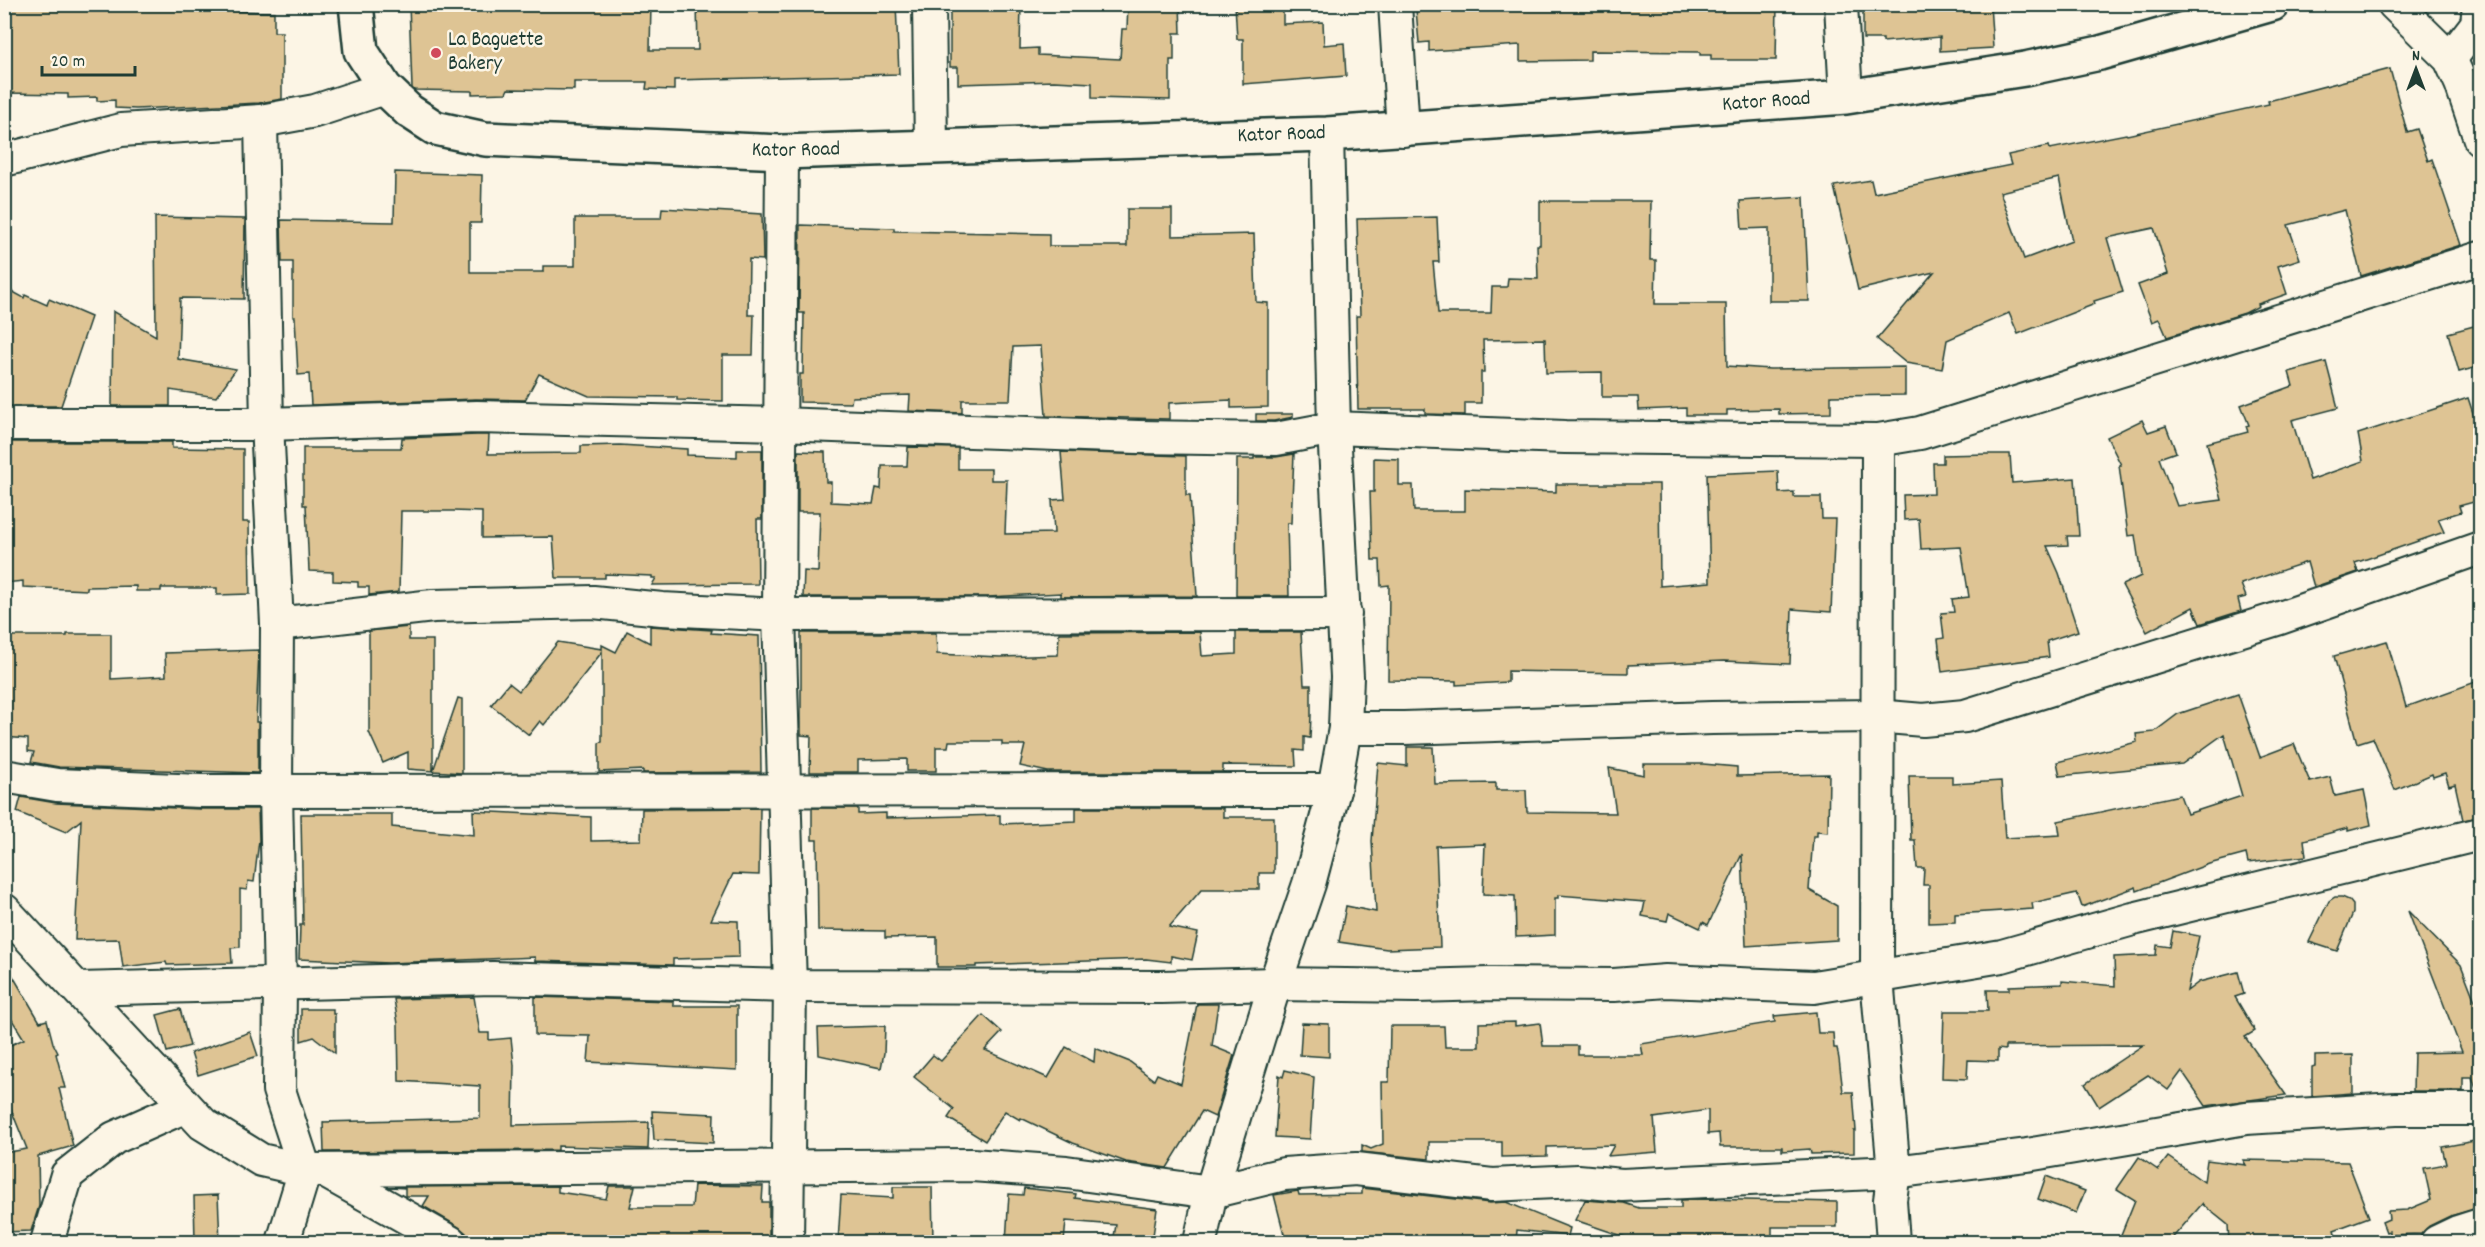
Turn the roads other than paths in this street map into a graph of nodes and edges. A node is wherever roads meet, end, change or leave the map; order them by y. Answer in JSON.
{"nodes":[{"id":1,"x":356,"y":4,"type":"edge"},
{"id":2,"x":929,"y":4,"type":"edge"},
{"id":3,"x":1395,"y":4,"type":"edge"},
{"id":4,"x":1841,"y":4,"type":"edge"},
{"id":5,"x":2394,"y":4,"type":"edge"},
{"id":6,"x":2479,"y":4,"type":"edge"},
{"id":7,"x":2259,"y":6,"type":"edge"},
{"id":8,"x":2450,"y":59,"type":"junction"},
{"id":9,"x":385,"y":88,"type":"junction"},
{"id":10,"x":1846,"y":97,"type":"junction"},
{"id":11,"x":261,"y":122,"type":"junction"},
{"id":12,"x":1403,"y":130,"type":"junction"},
{"id":13,"x":1327,"y":134,"type":"junction"},
{"id":14,"x":2481,"y":139,"type":"edge"},
{"id":15,"x":931,"y":147,"type":"junction"},
{"id":16,"x":782,"y":152,"type":"junction"},
{"id":17,"x":4,"y":160,"type":"edge"},
{"id":18,"x":2481,"y":258,"type":"edge"},
{"id":19,"x":4,"y":424,"type":"edge"},
{"id":20,"x":267,"y":424,"type":"junction"},
{"id":21,"x":779,"y":424,"type":"junction"},
{"id":22,"x":1334,"y":428,"type":"junction"},
{"id":23,"x":1878,"y":440,"type":"junction"},
{"id":24,"x":2481,"y":548,"type":"edge"},
{"id":25,"x":1345,"y":614,"type":"junction"},
{"id":26,"x":779,"y":615,"type":"junction"},
{"id":27,"x":277,"y":624,"type":"junction"},
{"id":28,"x":1876,"y":716,"type":"junction"},
{"id":29,"x":1345,"y":728,"type":"junction"},
{"id":30,"x":4,"y":776,"type":"edge"},
{"id":31,"x":1334,"y":790,"type":"junction"},
{"id":32,"x":783,"y":791,"type":"junction"},
{"id":33,"x":276,"y":792,"type":"junction"},
{"id":34,"x":2481,"y":834,"type":"edge"},
{"id":35,"x":4,"y":910,"type":"edge"},
{"id":36,"x":1877,"y":978,"type":"junction"},
{"id":37,"x":1275,"y":984,"type":"junction"},
{"id":38,"x":280,"y":985,"type":"junction"},
{"id":39,"x":790,"y":986,"type":"junction"},
{"id":40,"x":80,"y":989,"type":"junction"},
{"id":41,"x":186,"y":1106,"type":"junction"},
{"id":42,"x":2481,"y":1108,"type":"edge"},
{"id":43,"x":788,"y":1165,"type":"junction"},
{"id":44,"x":315,"y":1171,"type":"junction"},
{"id":45,"x":1894,"y":1172,"type":"junction"},
{"id":46,"x":1211,"y":1192,"type":"junction"},
{"id":47,"x":2481,"y":1224,"type":"edge"},
{"id":48,"x":47,"y":1242,"type":"edge"},
{"id":49,"x":283,"y":1242,"type":"edge"},
{"id":50,"x":450,"y":1242,"type":"edge"},
{"id":51,"x":787,"y":1242,"type":"edge"},
{"id":52,"x":1200,"y":1242,"type":"edge"},
{"id":53,"x":1893,"y":1242,"type":"edge"},
{"id":54,"x":2437,"y":1242,"type":"edge"}],
"edges":[{"from":1,"to":9,"type":"main road","name":"Kator Road"},
{"from":2,"to":15,"type":"street"},
{"from":3,"to":12,"type":"street"},
{"from":4,"to":10,"type":"street"},
{"from":5,"to":8,"type":"street"},
{"from":6,"to":8,"type":"street"},
{"from":7,"to":10,"type":"main road","name":"Kator Road"},
{"from":8,"to":14,"type":"street"},
{"from":9,"to":11,"type":"street"},
{"from":9,"to":16,"type":"main road","name":"Kator Road"},
{"from":10,"to":12,"type":"main road","name":"Kator Road"},
{"from":11,"to":17,"type":"street"},
{"from":11,"to":20,"type":"street"},
{"from":12,"to":13,"type":"main road","name":"Kator Road"},
{"from":13,"to":15,"type":"main road","name":"Kator Road"},
{"from":13,"to":22,"type":"street"},
{"from":15,"to":16,"type":"main road","name":"Kator Road"},
{"from":16,"to":21,"type":"street"},
{"from":18,"to":23,"type":"street"},
{"from":19,"to":20,"type":"street"},
{"from":20,"to":21,"type":"street"},
{"from":20,"to":27,"type":"street"},
{"from":21,"to":22,"type":"street"},
{"from":21,"to":26,"type":"street"},
{"from":22,"to":23,"type":"street"},
{"from":22,"to":25,"type":"street"},
{"from":23,"to":28,"type":"street"},
{"from":24,"to":28,"type":"street"},
{"from":25,"to":26,"type":"street"},
{"from":25,"to":29,"type":"street"},
{"from":26,"to":27,"type":"street"},
{"from":26,"to":32,"type":"street"},
{"from":27,"to":33,"type":"street"},
{"from":28,"to":29,"type":"street"},
{"from":28,"to":36,"type":"street"},
{"from":29,"to":31,"type":"street"},
{"from":30,"to":33,"type":"street"},
{"from":31,"to":32,"type":"street"},
{"from":31,"to":37,"type":"street"},
{"from":32,"to":33,"type":"street"},
{"from":32,"to":39,"type":"street"},
{"from":33,"to":38,"type":"street"},
{"from":34,"to":36,"type":"street"},
{"from":35,"to":40,"type":"street"},
{"from":36,"to":37,"type":"street"},
{"from":36,"to":45,"type":"street"},
{"from":37,"to":39,"type":"street"},
{"from":37,"to":46,"type":"street"},
{"from":38,"to":39,"type":"street"},
{"from":38,"to":40,"type":"street"},
{"from":38,"to":44,"type":"street"},
{"from":39,"to":43,"type":"street"},
{"from":40,"to":41,"type":"street"},
{"from":41,"to":44,"type":"street"},
{"from":41,"to":48,"type":"street"},
{"from":42,"to":45,"type":"street"},
{"from":43,"to":44,"type":"street"},
{"from":43,"to":46,"type":"street"},
{"from":43,"to":51,"type":"street"},
{"from":44,"to":49,"type":"street"},
{"from":44,"to":50,"type":"street"},
{"from":45,"to":46,"type":"street"},
{"from":45,"to":53,"type":"street"},
{"from":46,"to":52,"type":"street"},
{"from":47,"to":54,"type":"street"}]}
